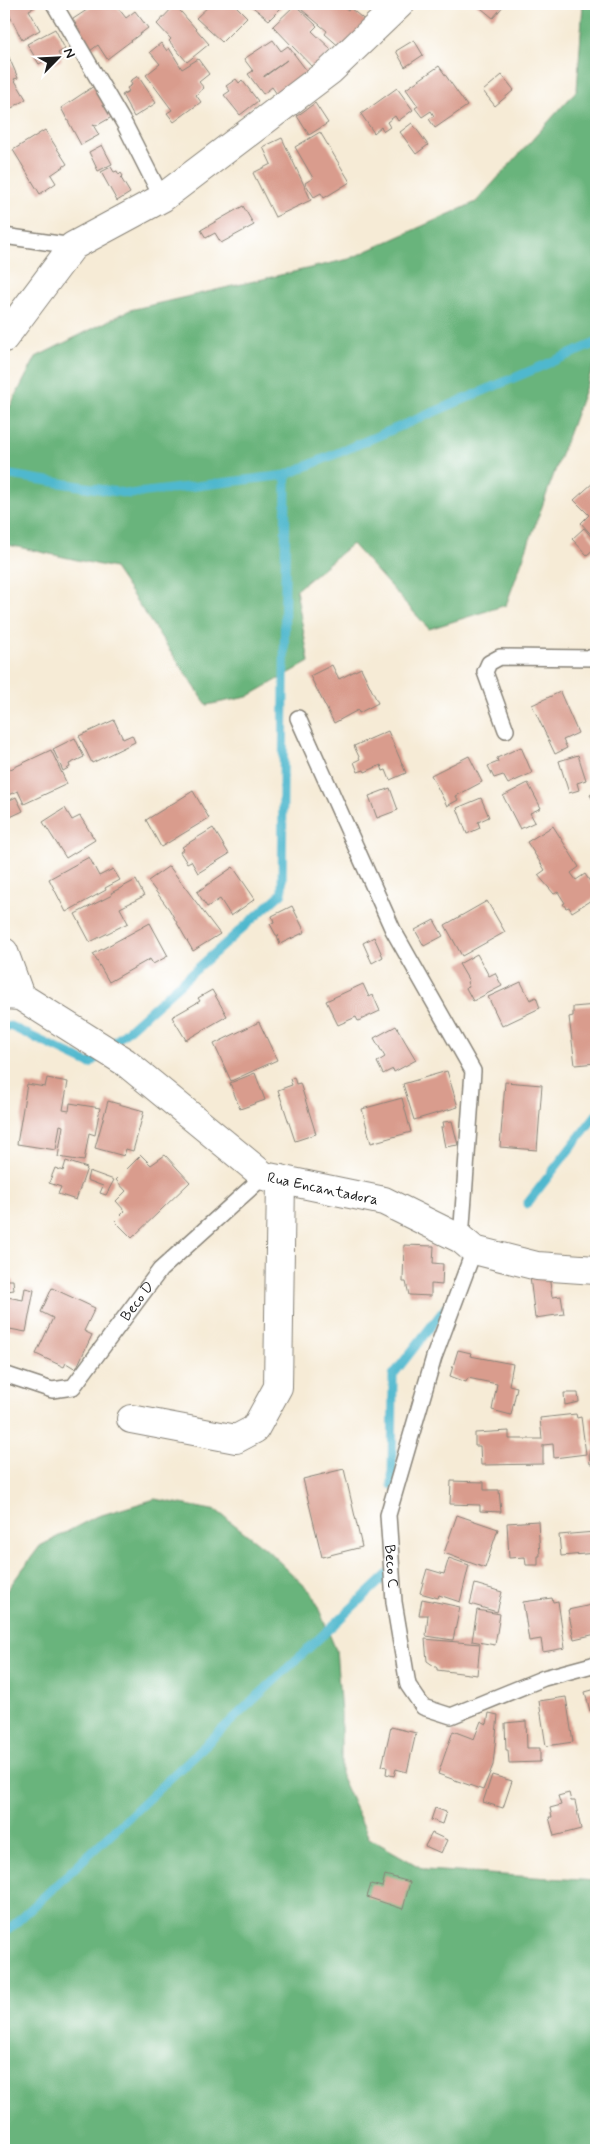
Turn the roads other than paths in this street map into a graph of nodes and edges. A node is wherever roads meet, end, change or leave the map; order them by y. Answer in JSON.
{"nodes":[{"id":1,"x":54,"y":4,"type":"edge"},
{"id":2,"x":400,"y":4,"type":"edge"},
{"id":3,"x":162,"y":198,"type":"junction"},
{"id":4,"x":4,"y":236,"type":"edge"},
{"id":5,"x":73,"y":246,"type":"junction"},
{"id":6,"x":4,"y":338,"type":"edge"},
{"id":7,"x":596,"y":658,"type":"edge"},
{"id":8,"x":298,"y":718,"type":"dead end"},
{"id":9,"x":506,"y":730,"type":"dead end"},
{"id":10,"x":4,"y":952,"type":"edge"},
{"id":11,"x":12,"y":996,"type":"edge"},
{"id":12,"x":273,"y":1177,"type":"junction"},
{"id":13,"x":468,"y":1244,"type":"junction"},
{"id":14,"x":596,"y":1270,"type":"edge"},
{"id":15,"x":4,"y":1374,"type":"edge"},
{"id":16,"x":131,"y":1419,"type":"dead end"},
{"id":17,"x":596,"y":1664,"type":"edge"}],
"edges":[{"from":1,"to":3,"type":"lane"},
{"from":2,"to":3,"type":"street"},
{"from":3,"to":5,"type":"street"},
{"from":4,"to":5,"type":"lane"},
{"from":5,"to":6,"type":"street"},
{"from":7,"to":9,"type":"lane"},
{"from":8,"to":13,"type":"lane","name":"Beco C"},
{"from":10,"to":11,"type":"street"},
{"from":11,"to":12,"type":"street","name":"Rua Encantadora"},
{"from":12,"to":13,"type":"street","name":"Rua Encantadora"},
{"from":12,"to":15,"type":"lane","name":"Beco D"},
{"from":12,"to":16,"type":"street"},
{"from":13,"to":14,"type":"street","name":"Rua Encantadora"},
{"from":13,"to":17,"type":"lane","name":"Beco C"}]}
